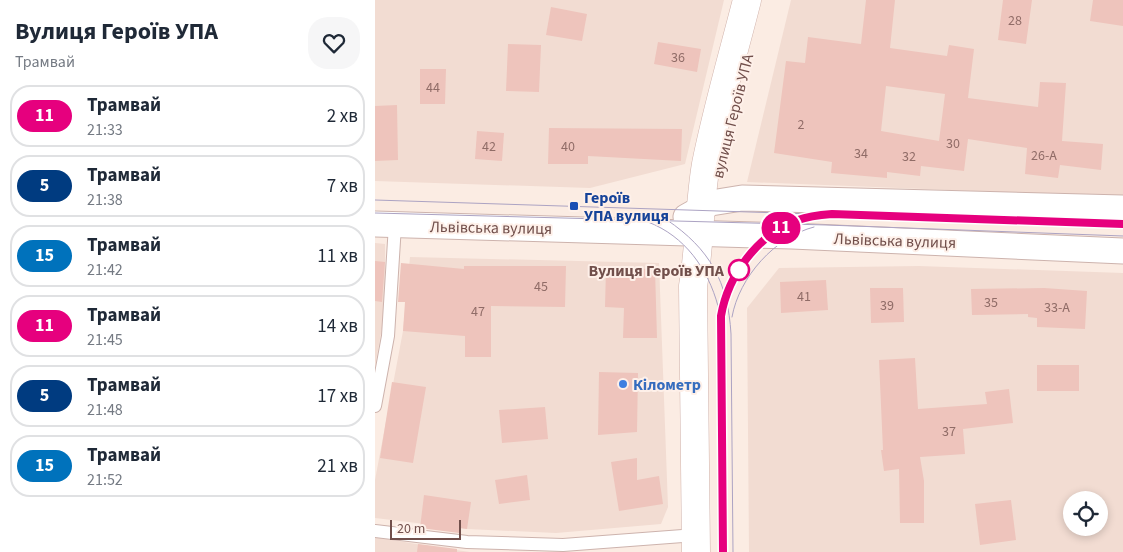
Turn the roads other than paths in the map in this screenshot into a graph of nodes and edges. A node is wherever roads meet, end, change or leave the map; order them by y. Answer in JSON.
{"nodes":[{"id":1,"x":747,"y":0,"type":"edge"},
{"id":2,"x":763,"y":0,"type":"edge"},
{"id":3,"x":1123,"y":208,"type":"edge"},
{"id":4,"x":385,"y":224,"type":"edge"},
{"id":5,"x":702,"y":227,"type":"junction"},
{"id":6,"x":1123,"y":251,"type":"edge"},
{"id":7,"x":375,"y":406,"type":"edge"},
{"id":8,"x":375,"y":531,"type":"edge"},
{"id":9,"x":696,"y":543,"type":"edge"}],
"edges":[{"from":1,"to":5,"type":"street","name":"вулиця Героїв УПА"},
{"from":2,"to":5,"type":"street","name":"вулиця Героїв УПА"},
{"from":3,"to":5,"type":"street","name":"Львівська вулиця"},
{"from":4,"to":5,"type":"street","name":"Львівська вулиця"},
{"from":4,"to":7,"type":"lane"},
{"from":5,"to":6,"type":"street","name":"Львівська вулиця"},
{"from":5,"to":9,"type":"street"},
{"from":8,"to":9,"type":"lane"}]}
